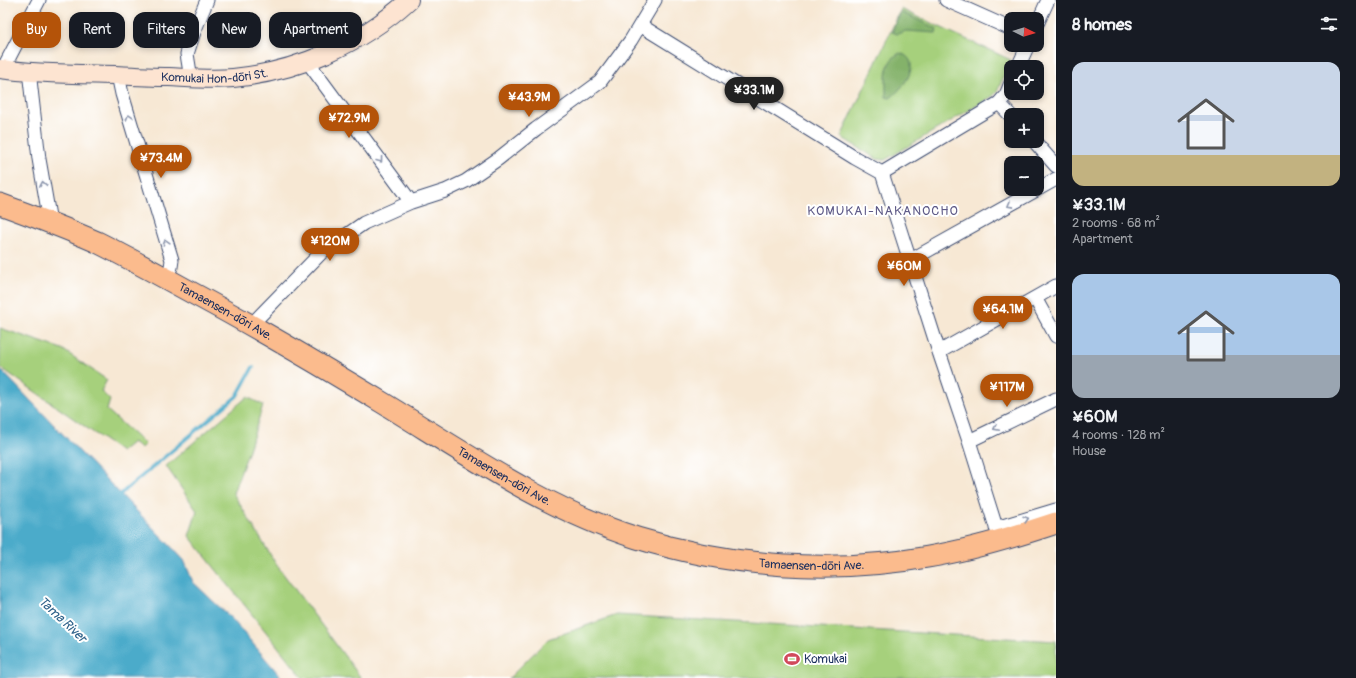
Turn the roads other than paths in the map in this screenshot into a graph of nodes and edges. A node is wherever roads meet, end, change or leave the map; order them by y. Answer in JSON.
{"nodes":[{"id":1,"x":39,"y":0,"type":"edge"},
{"id":2,"x":207,"y":0,"type":"edge"},
{"id":3,"x":409,"y":0,"type":"edge"},
{"id":4,"x":655,"y":0,"type":"edge"},
{"id":5,"x":946,"y":0,"type":"edge"},
{"id":6,"x":1048,"y":0,"type":"edge"},
{"id":7,"x":1042,"y":12,"type":"edge"},
{"id":8,"x":640,"y":25,"type":"junction"},
{"id":9,"x":1004,"y":26,"type":"edge"},
{"id":10,"x":307,"y":61,"type":"junction"},
{"id":11,"x":2,"y":69,"type":"edge"},
{"id":12,"x":29,"y":71,"type":"junction"},
{"id":13,"x":118,"y":75,"type":"junction"},
{"id":14,"x":190,"y":79,"type":"junction"},
{"id":15,"x":1004,"y":97,"type":"edge"},
{"id":16,"x":1000,"y":103,"type":"junction"},
{"id":17,"x":1004,"y":108,"type":"edge"},
{"id":18,"x":1040,"y":148,"type":"edge"},
{"id":19,"x":1056,"y":166,"type":"edge"},
{"id":20,"x":882,"y":173,"type":"junction"},
{"id":21,"x":1056,"y":179,"type":"edge"},
{"id":22,"x":411,"y":202,"type":"junction"},
{"id":23,"x":0,"y":204,"type":"edge"},
{"id":24,"x":50,"y":222,"type":"junction"},
{"id":25,"x":909,"y":261,"type":"junction"},
{"id":26,"x":166,"y":279,"type":"junction"},
{"id":27,"x":1056,"y":286,"type":"edge"},
{"id":28,"x":1035,"y":298,"type":"junction"},
{"id":29,"x":251,"y":325,"type":"junction"},
{"id":30,"x":1056,"y":336,"type":"edge"},
{"id":31,"x":939,"y":352,"type":"junction"},
{"id":32,"x":1056,"y":399,"type":"edge"},
{"id":33,"x":969,"y":441,"type":"junction"},
{"id":34,"x":1056,"y":510,"type":"edge"},
{"id":35,"x":1056,"y":523,"type":"edge"},
{"id":36,"x":998,"y":534,"type":"junction"}],
"edges":[{"from":1,"to":11,"type":"street"},
{"from":2,"to":14,"type":"street"},
{"from":3,"to":10,"type":"street","name":"Komukai Hon-dōri St."},
{"from":4,"to":8,"type":"street"},
{"from":5,"to":9,"type":"street"},
{"from":6,"to":7,"type":"street"},
{"from":8,"to":20,"type":"street"},
{"from":8,"to":22,"type":"street"},
{"from":10,"to":14,"type":"street","name":"Komukai Hon-dōri St."},
{"from":10,"to":22,"type":"street","one_way":true},
{"from":11,"to":12,"type":"street","name":"Komukai Hon-dōri St."},
{"from":12,"to":13,"type":"street","name":"Komukai Hon-dōri St."},
{"from":24,"to":12,"type":"street","one_way":true},
{"from":13,"to":14,"type":"street","name":"Komukai Hon-dōri St."},
{"from":26,"to":13,"type":"street","one_way":true},
{"from":15,"to":16,"type":"street"},
{"from":16,"to":17,"type":"street"},
{"from":16,"to":20,"type":"street"},
{"from":18,"to":19,"type":"street"},
{"from":20,"to":25,"type":"street"},
{"from":21,"to":25,"type":"street","one_way":true},
{"from":22,"to":29,"type":"street"},
{"from":23,"to":24,"type":"main road","name":"Tamaensen-dōri Ave."},
{"from":24,"to":26,"type":"main road","name":"Tamaensen-dōri Ave."},
{"from":25,"to":31,"type":"street"},
{"from":26,"to":29,"type":"main road","name":"Tamaensen-dōri Ave."},
{"from":27,"to":28,"type":"street"},
{"from":28,"to":30,"type":"street"},
{"from":28,"to":31,"type":"street"},
{"from":29,"to":36,"type":"main road","name":"Tamaensen-dōri Ave."},
{"from":31,"to":33,"type":"street"},
{"from":32,"to":33,"type":"street","one_way":true},
{"from":33,"to":36,"type":"street"},
{"from":36,"to":34,"type":"street","one_way":true},
{"from":35,"to":36,"type":"main road","name":"Tamaensen-dōri Ave."}]}
